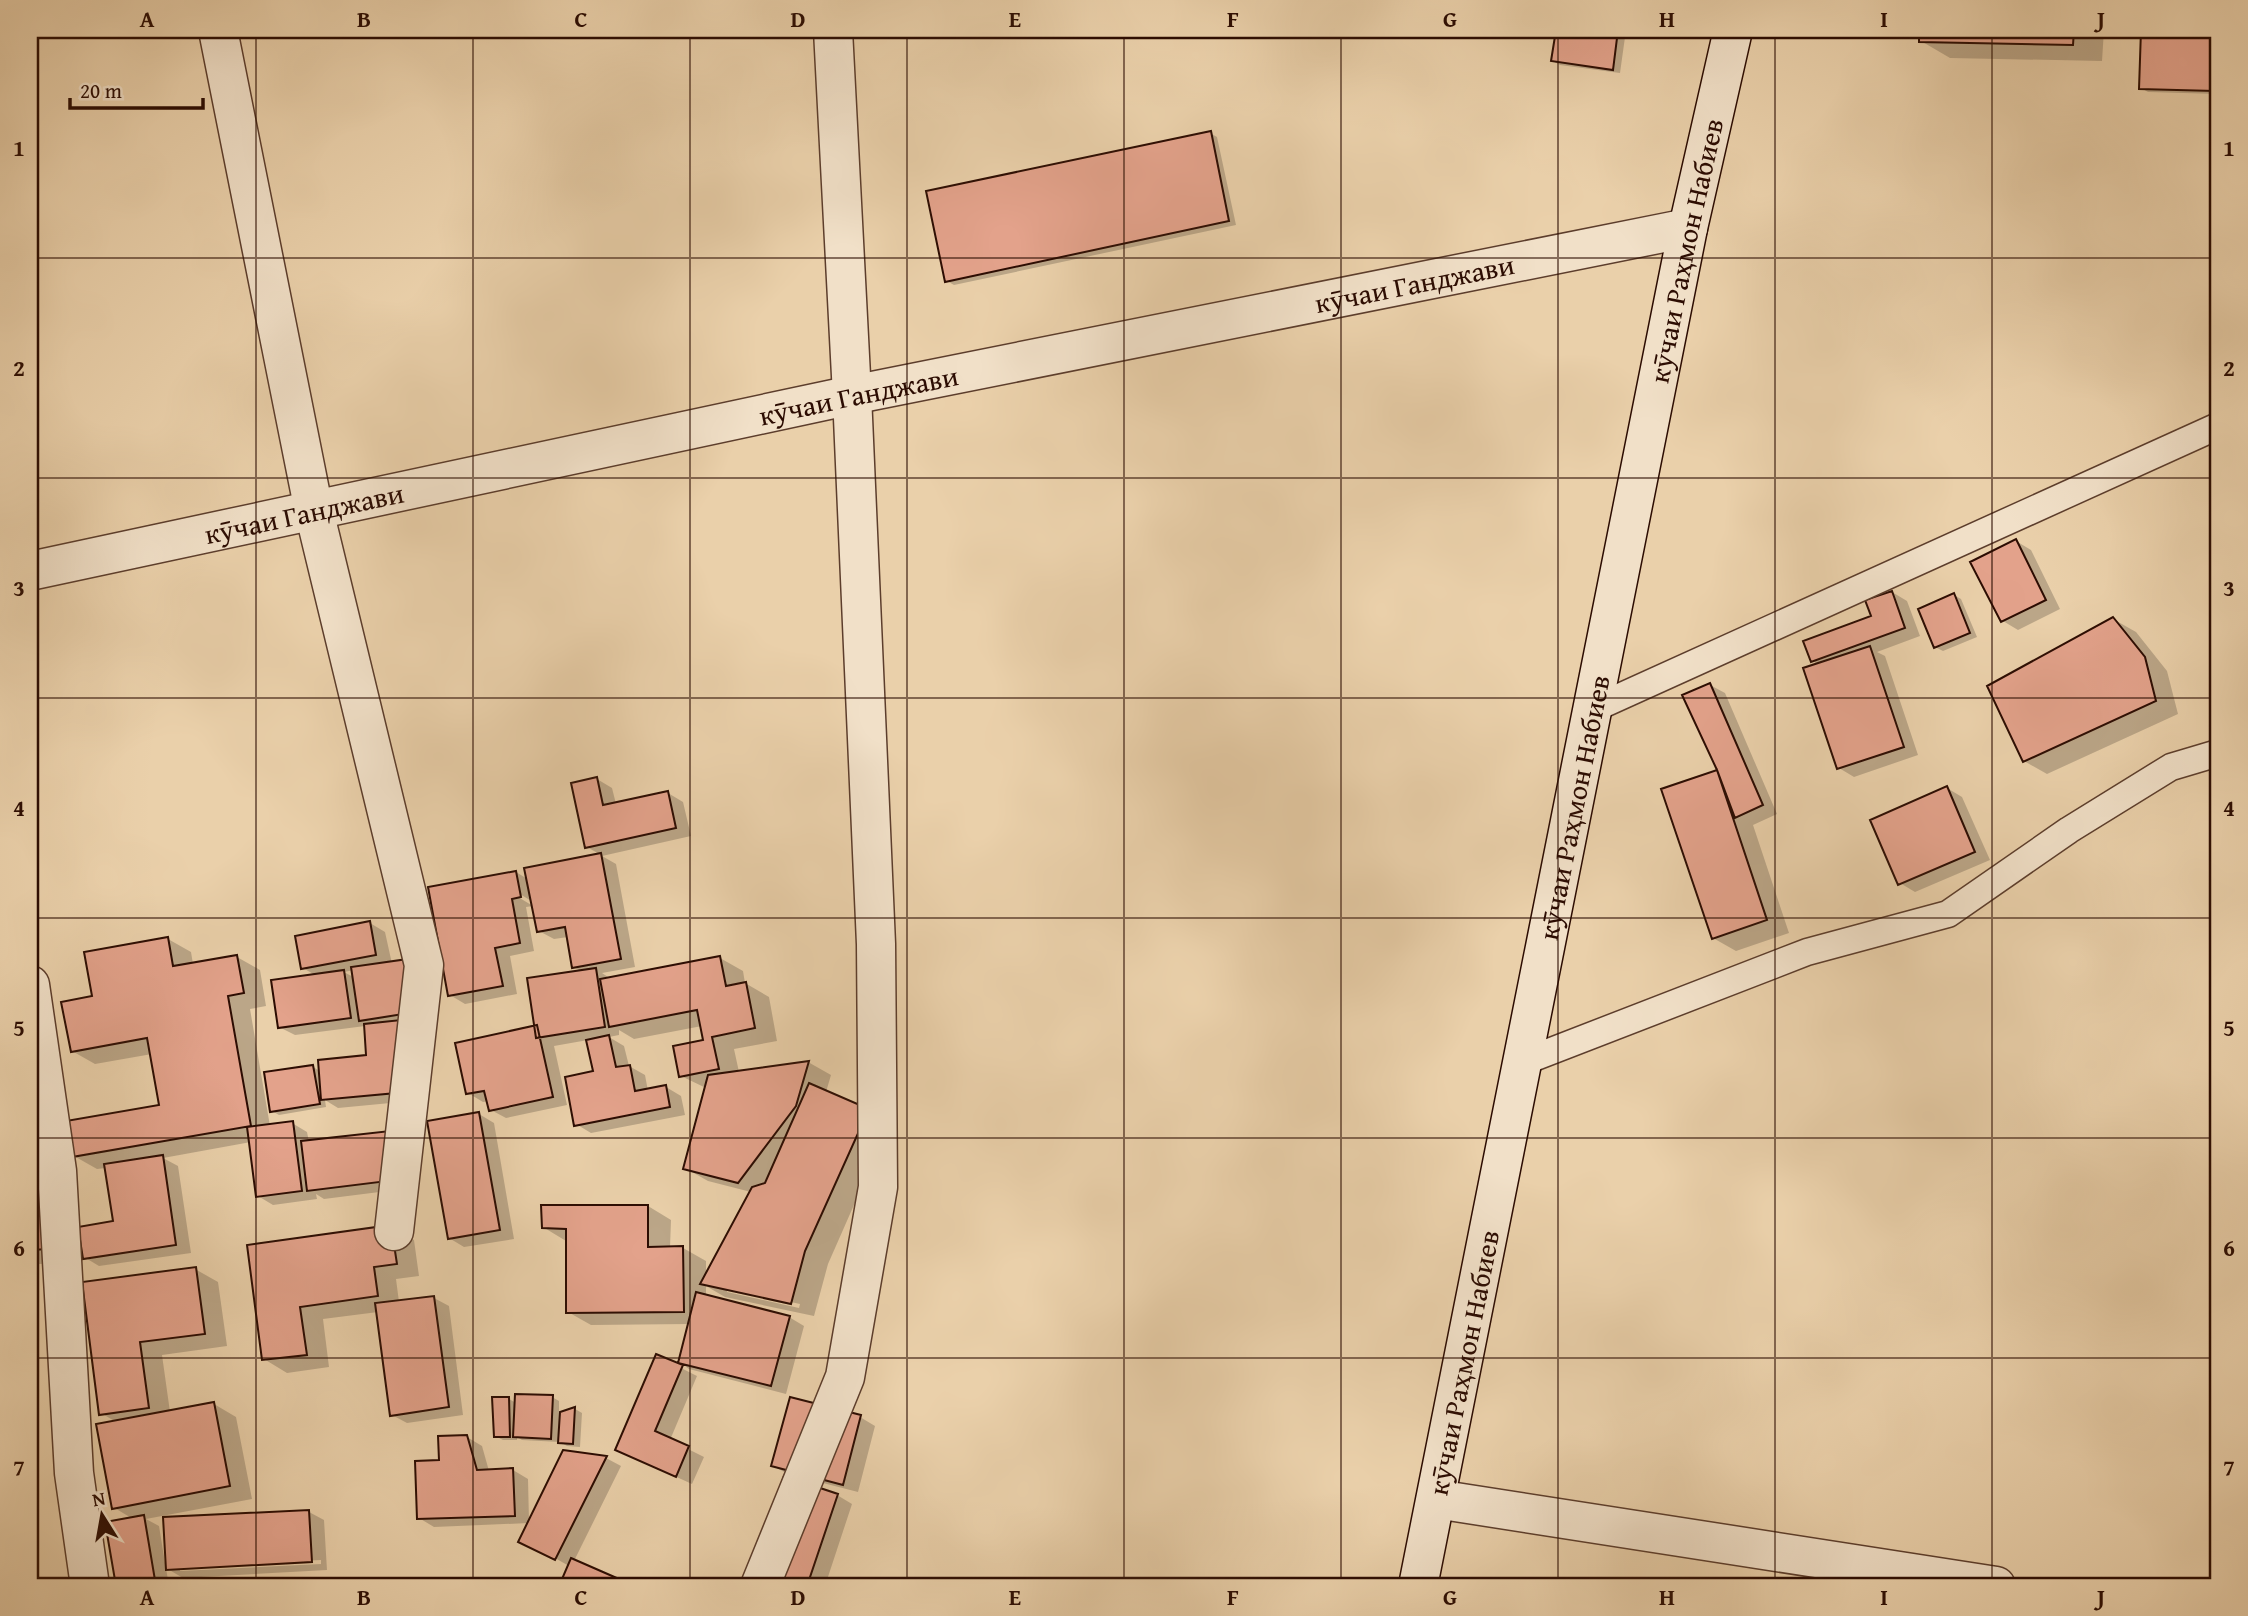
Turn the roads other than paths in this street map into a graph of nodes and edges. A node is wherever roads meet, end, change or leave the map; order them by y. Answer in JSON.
{"nodes":[{"id":1,"x":218,"y":30,"type":"edge"},
{"id":2,"x":833,"y":30,"type":"edge"},
{"id":3,"x":1733,"y":30,"type":"edge"},
{"id":4,"x":1689,"y":228,"type":"junction"},
{"id":5,"x":852,"y":395,"type":"junction"},
{"id":6,"x":2218,"y":426,"type":"edge"},
{"id":7,"x":314,"y":511,"type":"junction"},
{"id":8,"x":30,"y":571,"type":"edge"},
{"id":9,"x":1593,"y":709,"type":"junction"},
{"id":10,"x":2218,"y":753,"type":"edge"},
{"id":11,"x":30,"y":985,"type":"edge"},
{"id":12,"x":1523,"y":1062,"type":"junction"},
{"id":13,"x":394,"y":1231,"type":"dead end"},
{"id":14,"x":1436,"y":1499,"type":"junction"},
{"id":15,"x":90,"y":1586,"type":"edge"},
{"id":16,"x":760,"y":1586,"type":"edge"},
{"id":17,"x":1418,"y":1586,"type":"edge"},
{"id":18,"x":1996,"y":1586,"type":"edge"}],
"edges":[{"from":1,"to":7,"type":"street"},
{"from":2,"to":5,"type":"street"},
{"from":3,"to":4,"type":"street","name":"кӯчаи Раҳмон Набиев"},
{"from":4,"to":5,"type":"street","name":"кӯчаи Ганджави"},
{"from":4,"to":9,"type":"street","name":"кӯчаи Раҳмон Набиев"},
{"from":5,"to":7,"type":"street","name":"кӯчаи Ганджави"},
{"from":5,"to":16,"type":"street"},
{"from":6,"to":9,"type":"lane"},
{"from":7,"to":8,"type":"street","name":"кӯчаи Ганджави"},
{"from":7,"to":13,"type":"street"},
{"from":9,"to":12,"type":"street","name":"кӯчаи Раҳмон Набиев"},
{"from":10,"to":12,"type":"lane"},
{"from":11,"to":15,"type":"street"},
{"from":12,"to":14,"type":"street","name":"кӯчаи Раҳмон Набиев"},
{"from":14,"to":17,"type":"street","name":"кӯчаи Раҳмон Набиев"},
{"from":14,"to":18,"type":"street"}]}
